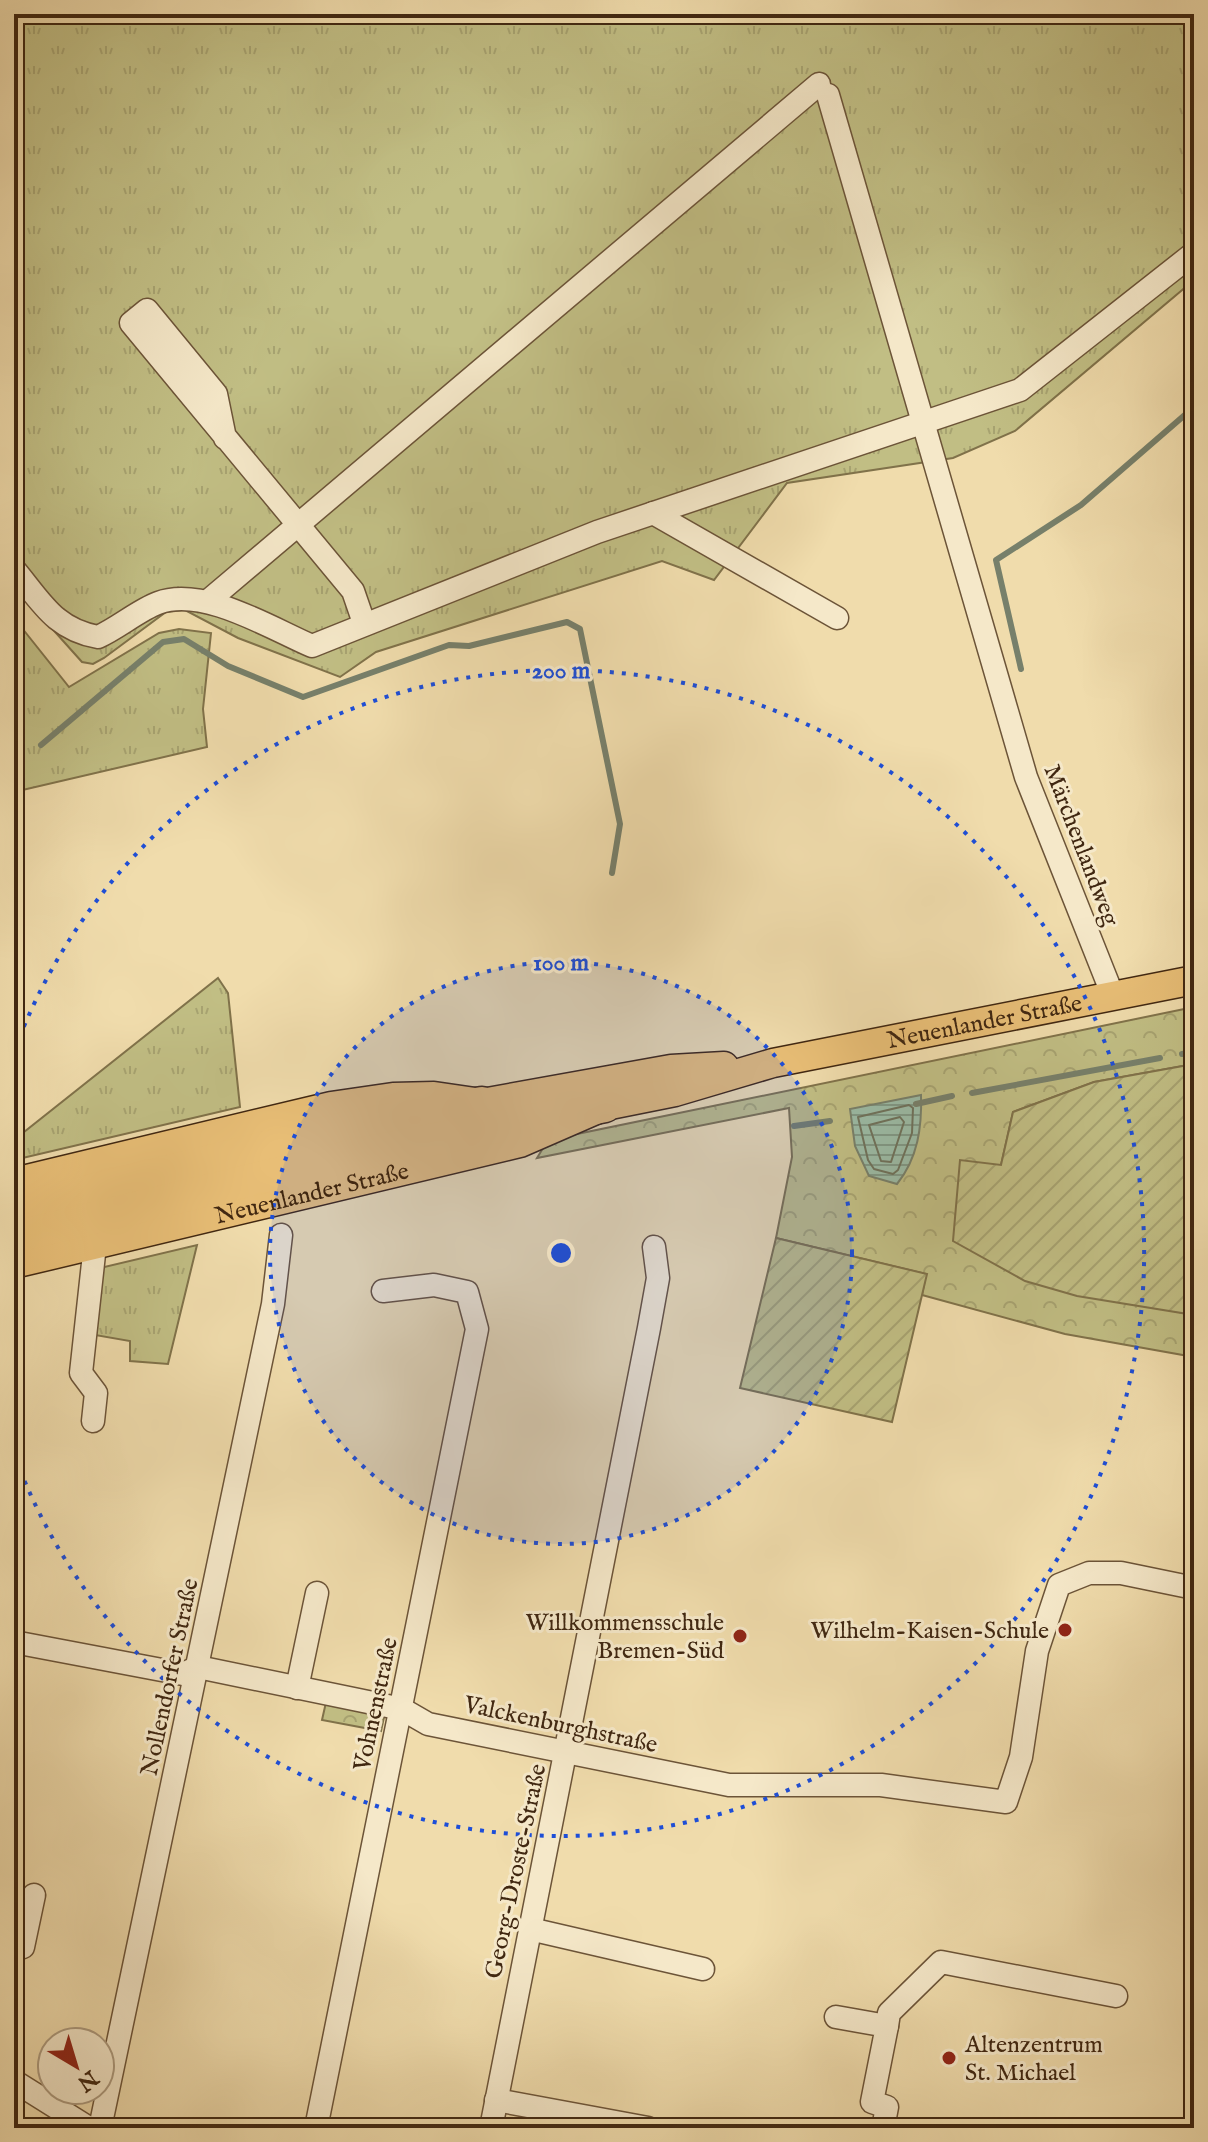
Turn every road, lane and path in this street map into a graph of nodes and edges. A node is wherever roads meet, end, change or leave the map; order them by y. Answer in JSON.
{"nodes":[{"id":1,"x":1194,"y":253,"type":"edge"},
{"id":2,"x":924,"y":422,"type":"junction"},
{"id":3,"x":225,"y":438,"type":"junction"},
{"id":4,"x":653,"y":513,"type":"junction"},
{"id":5,"x":297,"y":526,"type":"junction"},
{"id":6,"x":14,"y":569,"type":"edge"},
{"id":7,"x":208,"y":601,"type":"junction"},
{"id":8,"x":837,"y":618,"type":"dead end"},
{"id":9,"x":364,"y":623,"type":"junction"},
{"id":10,"x":1194,"y":980,"type":"edge"},
{"id":11,"x":1113,"y":996,"type":"junction"},
{"id":12,"x":773,"y":1063,"type":"junction"},
{"id":13,"x":482,"y":1103,"type":"junction"},
{"id":14,"x":605,"y":1106,"type":"junction"},
{"id":15,"x":14,"y":1182,"type":"edge"},
{"id":16,"x":14,"y":1209,"type":"edge"},
{"id":17,"x":281,"y":1235,"type":"dead end"},
{"id":18,"x":14,"y":1237,"type":"edge"},
{"id":19,"x":95,"y":1245,"type":"junction"},
{"id":20,"x":654,"y":1247,"type":"dead end"},
{"id":21,"x":14,"y":1264,"type":"edge"},
{"id":22,"x":383,"y":1291,"type":"dead end"},
{"id":23,"x":93,"y":1421,"type":"dead end"},
{"id":24,"x":1194,"y":1588,"type":"edge"},
{"id":25,"x":317,"y":1593,"type":"dead end"},
{"id":26,"x":14,"y":1642,"type":"edge"},
{"id":27,"x":198,"y":1667,"type":"junction"},
{"id":28,"x":297,"y":1688,"type":"junction"},
{"id":29,"x":402,"y":1709,"type":"junction"},
{"id":30,"x":566,"y":1751,"type":"junction"},
{"id":31,"x":34,"y":1895,"type":"dead end"},
{"id":32,"x":530,"y":1929,"type":"junction"},
{"id":33,"x":14,"y":1950,"type":"edge"},
{"id":34,"x":703,"y":1969,"type":"dead end"},
{"id":35,"x":1116,"y":1996,"type":"dead end"},
{"id":36,"x":836,"y":2017,"type":"dead end"},
{"id":37,"x":887,"y":2026,"type":"junction"},
{"id":38,"x":14,"y":2081,"type":"edge"},
{"id":39,"x":496,"y":2100,"type":"junction"},
{"id":40,"x":89,"y":2128,"type":"edge"},
{"id":41,"x":100,"y":2128,"type":"edge"},
{"id":42,"x":316,"y":2128,"type":"edge"},
{"id":43,"x":491,"y":2128,"type":"edge"},
{"id":44,"x":648,"y":2128,"type":"edge"},
{"id":45,"x":883,"y":2128,"type":"edge"}],
"edges":[{"from":1,"to":2,"type":"street"},
{"from":2,"to":4,"type":"street"},
{"from":2,"to":5,"type":"street","name":"Märchenlandweg"},
{"from":2,"to":11,"type":"street","name":"Märchenlandweg"},
{"from":3,"to":3,"type":"street"},
{"from":3,"to":5,"type":"street"},
{"from":4,"to":8,"type":"street"},
{"from":4,"to":9,"type":"street"},
{"from":5,"to":7,"type":"street"},
{"from":5,"to":9,"type":"street"},
{"from":6,"to":7,"type":"street"},
{"from":7,"to":9,"type":"street"},
{"from":10,"to":11,"type":"main road","name":"Neuenlander Straße"},
{"from":11,"to":12,"type":"main road","name":"Neuenlander Straße"},
{"from":12,"to":13,"type":"main road","name":"Neuenlander Straße"},
{"from":12,"to":14,"type":"main road","name":"Neuenlander Straße"},
{"from":13,"to":15,"type":"main road","name":"Neuenlander Straße"},
{"from":13,"to":16,"type":"highway","name":"Neuenlander Straße"},
{"from":14,"to":18,"type":"highway","name":"Neuenlander Straße"},
{"from":14,"to":19,"type":"main road","name":"Neuenlander Straße"},
{"from":17,"to":27,"type":"street","name":"Nollendorfer Straße"},
{"from":19,"to":21,"type":"main road","name":"Neuenlander Straße"},
{"from":19,"to":23,"type":"street"},
{"from":20,"to":30,"type":"street","name":"Georg-Droste-Straße"},
{"from":22,"to":29,"type":"street","name":"Vohnenstraße"},
{"from":24,"to":30,"type":"street","name":"Valckenburghstraße"},
{"from":25,"to":28,"type":"street"},
{"from":26,"to":27,"type":"street","name":"Valckenburghstraße"},
{"from":27,"to":28,"type":"street","name":"Valckenburghstraße"},
{"from":27,"to":41,"type":"street","name":"Nollendorfer Straße"},
{"from":28,"to":29,"type":"street","name":"Valckenburghstraße"},
{"from":29,"to":30,"type":"street","name":"Valckenburghstraße"},
{"from":29,"to":42,"type":"street","name":"Vohnenstraße"},
{"from":30,"to":32,"type":"street","name":"Georg-Droste-Straße"},
{"from":31,"to":33,"type":"street"},
{"from":32,"to":34,"type":"street"},
{"from":32,"to":39,"type":"street","name":"Georg-Droste-Straße"},
{"from":35,"to":37,"type":"street"},
{"from":36,"to":37,"type":"street"},
{"from":37,"to":45,"type":"street"},
{"from":38,"to":40,"type":"street"},
{"from":39,"to":43,"type":"street","name":"Georg-Droste-Straße"},
{"from":39,"to":44,"type":"street"}]}
